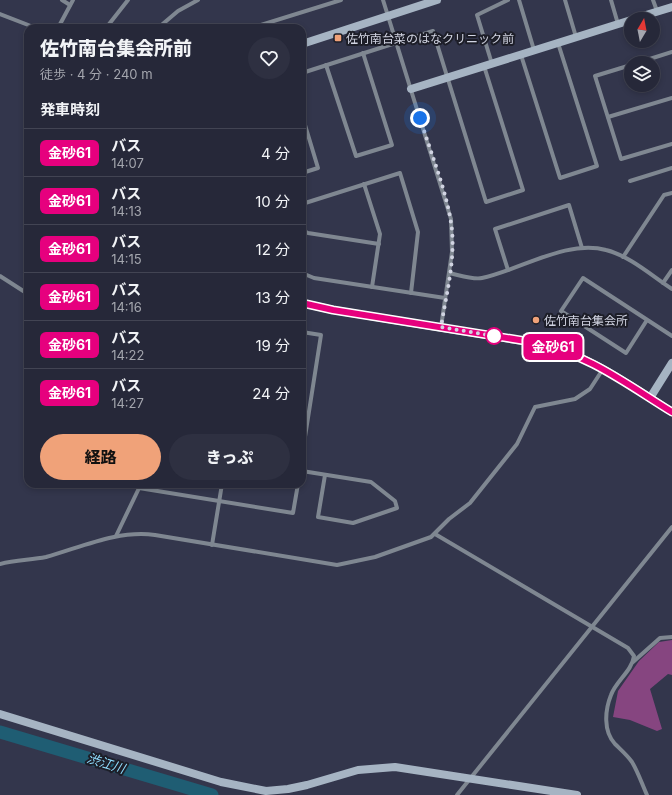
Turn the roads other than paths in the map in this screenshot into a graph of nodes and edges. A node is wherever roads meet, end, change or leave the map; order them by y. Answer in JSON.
{"nodes":[{"id":1,"x":62,"y":0,"type":"edge"},
{"id":2,"x":73,"y":0,"type":"edge"},
{"id":3,"x":128,"y":0,"type":"edge"},
{"id":4,"x":198,"y":0,"type":"edge"},
{"id":5,"x":341,"y":0,"type":"edge"},
{"id":6,"x":383,"y":0,"type":"edge"},
{"id":7,"x":437,"y":0,"type":"edge"},
{"id":8,"x":508,"y":0,"type":"edge"},
{"id":9,"x":519,"y":0,"type":"edge"},
{"id":10,"x":565,"y":0,"type":"edge"},
{"id":11,"x":611,"y":0,"type":"edge"},
{"id":12,"x":653,"y":0,"type":"edge"},
{"id":13,"x":70,"y":5,"type":"junction"},
{"id":14,"x":672,"y":7,"type":"edge"},
{"id":15,"x":657,"y":12,"type":"joint"},
{"id":16,"x":0,"y":14,"type":"edge"},
{"id":17,"x":388,"y":16,"type":"junction"},
{"id":18,"x":624,"y":22,"type":"edge"},
{"id":19,"x":25,"y":24,"type":"edge"},
{"id":20,"x":60,"y":24,"type":"edge"},
{"id":21,"x":109,"y":24,"type":"edge"},
{"id":22,"x":163,"y":24,"type":"edge"},
{"id":23,"x":264,"y":24,"type":"edge"},
{"id":24,"x":618,"y":24,"type":"junction"},
{"id":25,"x":576,"y":37,"type":"junction"},
{"id":26,"x":306,"y":43,"type":"edge"},
{"id":27,"x":397,"y":43,"type":"junction"},
{"id":28,"x":558,"y":43,"type":"junction"},
{"id":29,"x":534,"y":50,"type":"junction"},
{"id":30,"x":672,"y":52,"type":"edge"},
{"id":31,"x":363,"y":53,"type":"junction"},
{"id":32,"x":521,"y":55,"type":"junction"},
{"id":33,"x":659,"y":56,"type":"edge"},
{"id":34,"x":326,"y":65,"type":"junction"},
{"id":35,"x":488,"y":65,"type":"junction"},
{"id":36,"x":624,"y":67,"type":"edge"},
{"id":37,"x":306,"y":72,"type":"edge"},
{"id":38,"x":447,"y":78,"type":"junction"},
{"id":39,"x":411,"y":89,"type":"junction"},
{"id":40,"x":672,"y":98,"type":"edge"},
{"id":41,"x":608,"y":117,"type":"junction"},
{"id":42,"x":306,"y":128,"type":"edge"},
{"id":43,"x":672,"y":144,"type":"edge"},
{"id":44,"x":672,"y":168,"type":"edge"},
{"id":45,"x":306,"y":172,"type":"edge"},
{"id":46,"x":630,"y":181,"type":"dead end"},
{"id":47,"x":364,"y":184,"type":"junction"},
{"id":48,"x":672,"y":193,"type":"edge"},
{"id":49,"x":306,"y":203,"type":"edge"},
{"id":50,"x":306,"y":232,"type":"edge"},
{"id":51,"x":379,"y":244,"type":"junction"},
{"id":52,"x":582,"y":248,"type":"junction"},
{"id":53,"x":623,"y":257,"type":"junction"},
{"id":54,"x":508,"y":270,"type":"junction"},
{"id":55,"x":672,"y":270,"type":"edge"},
{"id":56,"x":449,"y":273,"type":"junction"},
{"id":57,"x":306,"y":275,"type":"edge"},
{"id":58,"x":0,"y":276,"type":"edge"},
{"id":59,"x":663,"y":283,"type":"junction"},
{"id":60,"x":372,"y":287,"type":"junction"},
{"id":61,"x":24,"y":289,"type":"edge"},
{"id":62,"x":672,"y":289,"type":"edge"},
{"id":63,"x":410,"y":293,"type":"junction"},
{"id":64,"x":445,"y":298,"type":"junction"},
{"id":65,"x":306,"y":304,"type":"edge"},
{"id":66,"x":647,"y":320,"type":"junction"},
{"id":67,"x":441,"y":327,"type":"junction"},
{"id":68,"x":306,"y":333,"type":"edge"},
{"id":69,"x":672,"y":336,"type":"edge"},
{"id":70,"x":672,"y":363,"type":"edge"},
{"id":71,"x":603,"y":368,"type":"junction"},
{"id":72,"x":650,"y":398,"type":"junction"},
{"id":73,"x":672,"y":412,"type":"edge"},
{"id":74,"x":306,"y":431,"type":"edge"},
{"id":75,"x":306,"y":472,"type":"edge"},
{"id":76,"x":325,"y":475,"type":"junction"},
{"id":77,"x":139,"y":488,"type":"edge"},
{"id":78,"x":151,"y":488,"type":"edge"},
{"id":79,"x":222,"y":488,"type":"edge"},
{"id":80,"x":297,"y":488,"type":"edge"},
{"id":81,"x":220,"y":501,"type":"junction"},
{"id":82,"x":672,"y":527,"type":"edge"},
{"id":83,"x":435,"y":534,"type":"junction"},
{"id":84,"x":116,"y":536,"type":"junction"},
{"id":85,"x":212,"y":545,"type":"junction"},
{"id":86,"x":0,"y":564,"type":"edge"},
{"id":87,"x":592,"y":626,"type":"junction"},
{"id":88,"x":672,"y":637,"type":"edge"},
{"id":89,"x":633,"y":662,"type":"junction"},
{"id":90,"x":0,"y":714,"type":"edge"},
{"id":91,"x":470,"y":778,"type":"junction"},
{"id":92,"x":457,"y":795,"type":"edge"},
{"id":93,"x":577,"y":795,"type":"edge"},
{"id":94,"x":647,"y":795,"type":"edge"}],
"edges":[{"from":1,"to":13,"type":"street"},
{"from":2,"to":13,"type":"street"},
{"from":3,"to":21,"type":"street"},
{"from":4,"to":22,"type":"street"},
{"from":5,"to":23,"type":"street"},
{"from":6,"to":17,"type":"street"},
{"from":7,"to":17,"type":"street"},
{"from":8,"to":35,"type":"street"},
{"from":9,"to":29,"type":"street"},
{"from":10,"to":25,"type":"street"},
{"from":11,"to":24,"type":"street"},
{"from":12,"to":15,"type":"street"},
{"from":13,"to":20,"type":"street"},
{"from":14,"to":15,"type":"street"},
{"from":16,"to":19,"type":"street"},
{"from":17,"to":26,"type":"street"},
{"from":17,"to":27,"type":"street"},
{"from":18,"to":24,"type":"street"},
{"from":24,"to":25,"type":"street"},
{"from":25,"to":28,"type":"street"},
{"from":27,"to":31,"type":"street"},
{"from":27,"to":38,"type":"street"},
{"from":27,"to":39,"type":"street"},
{"from":28,"to":29,"type":"street"},
{"from":28,"to":32,"type":"street"},
{"from":29,"to":32,"type":"street"},
{"from":30,"to":33,"type":"street"},
{"from":31,"to":34,"type":"street"},
{"from":31,"to":34,"type":"street"},
{"from":32,"to":35,"type":"street"},
{"from":34,"to":37,"type":"street"},
{"from":35,"to":38,"type":"street"},
{"from":35,"to":38,"type":"street"},
{"from":36,"to":41,"type":"street"},
{"from":38,"to":39,"type":"street"},
{"from":39,"to":56,"type":"street"},
{"from":40,"to":41,"type":"street"},
{"from":41,"to":43,"type":"street"},
{"from":42,"to":45,"type":"street"},
{"from":44,"to":46,"type":"street"},
{"from":47,"to":49,"type":"street"},
{"from":47,"to":51,"type":"street"},
{"from":47,"to":63,"type":"street"},
{"from":48,"to":53,"type":"street"},
{"from":50,"to":51,"type":"street"},
{"from":51,"to":60,"type":"street"},
{"from":52,"to":53,"type":"street"},
{"from":52,"to":54,"type":"street"},
{"from":52,"to":54,"type":"street"},
{"from":53,"to":59,"type":"street"},
{"from":54,"to":56,"type":"street"},
{"from":55,"to":59,"type":"street"},
{"from":56,"to":64,"type":"street"},
{"from":57,"to":60,"type":"street"},
{"from":58,"to":61,"type":"street"},
{"from":59,"to":62,"type":"street"},
{"from":60,"to":63,"type":"street"},
{"from":63,"to":64,"type":"street"},
{"from":64,"to":67,"type":"street"},
{"from":65,"to":67,"type":"street"},
{"from":66,"to":66,"type":"street"},
{"from":66,"to":69,"type":"street"},
{"from":67,"to":71,"type":"street"},
{"from":68,"to":74,"type":"street"},
{"from":70,"to":72,"type":"street"},
{"from":71,"to":72,"type":"street"},
{"from":71,"to":83,"type":"street"},
{"from":72,"to":73,"type":"street"},
{"from":75,"to":76,"type":"street"},
{"from":76,"to":76,"type":"street"},
{"from":77,"to":84,"type":"street"},
{"from":78,"to":81,"type":"street"},
{"from":79,"to":81,"type":"street"},
{"from":80,"to":81,"type":"street"},
{"from":81,"to":85,"type":"street"},
{"from":82,"to":87,"type":"street"},
{"from":83,"to":85,"type":"street"},
{"from":83,"to":87,"type":"street"},
{"from":84,"to":85,"type":"street"},
{"from":84,"to":86,"type":"street"},
{"from":87,"to":89,"type":"street"},
{"from":87,"to":91,"type":"street"},
{"from":88,"to":89,"type":"street"},
{"from":89,"to":94,"type":"street"},
{"from":90,"to":91,"type":"street"},
{"from":91,"to":92,"type":"street"},
{"from":91,"to":93,"type":"street"}]}
